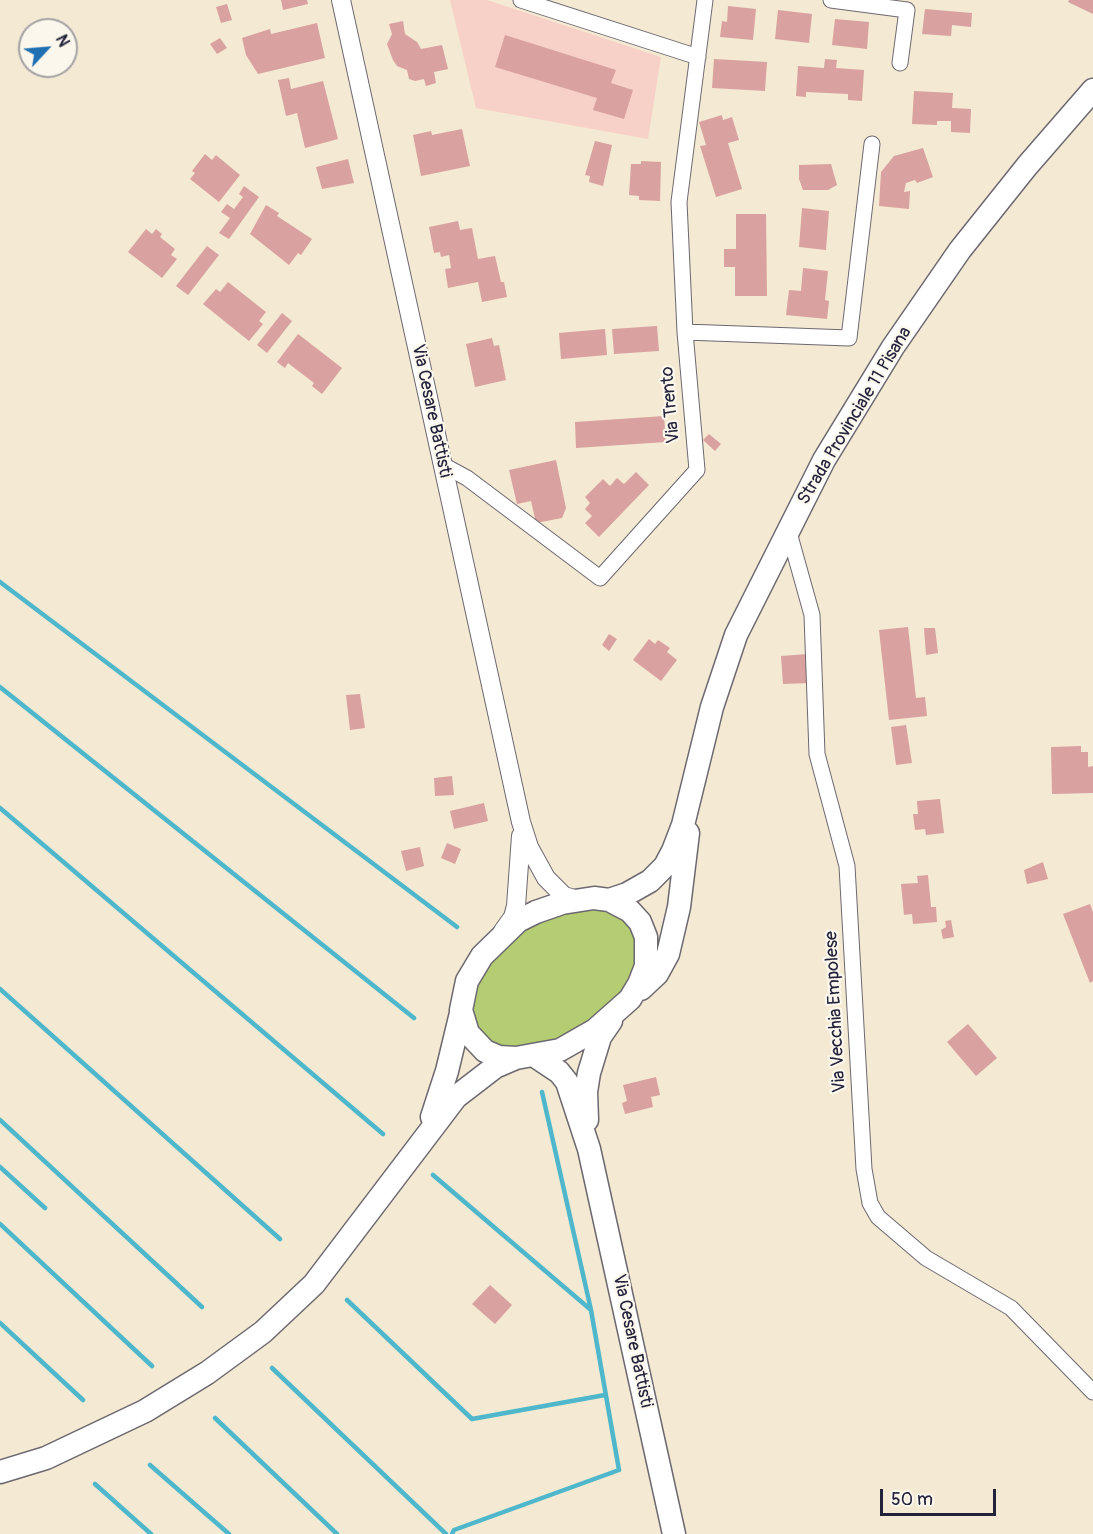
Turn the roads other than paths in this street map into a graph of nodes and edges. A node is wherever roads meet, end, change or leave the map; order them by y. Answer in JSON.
{"nodes":[{"id":1,"x":341,"y":0,"type":"edge"},
{"id":2,"x":521,"y":0,"type":"edge"},
{"id":3,"x":705,"y":0,"type":"edge"},
{"id":4,"x":831,"y":0,"type":"edge"},
{"id":5,"x":698,"y":57,"type":"junction"},
{"id":6,"x":900,"y":63,"type":"dead end"},
{"id":7,"x":1093,"y":90,"type":"edge"},
{"id":8,"x":872,"y":144,"type":"dead end"},
{"id":9,"x":685,"y":332,"type":"junction"},
{"id":10,"x":443,"y":465,"type":"junction"},
{"id":11,"x":788,"y":530,"type":"junction"},
{"id":12,"x":693,"y":784,"type":"junction"},
{"id":13,"x":521,"y":822,"type":"junction"},
{"id":14,"x":578,"y":900,"type":"junction"},
{"id":15,"x":609,"y":900,"type":"junction"},
{"id":16,"x":495,"y":942,"type":"junction"},
{"id":17,"x":620,"y":1009,"type":"junction"},
{"id":18,"x":461,"y":1010,"type":"junction"},
{"id":19,"x":526,"y":1057,"type":"junction"},
{"id":20,"x":427,"y":1133,"type":"junction"},
{"id":21,"x":589,"y":1149,"type":"junction"},
{"id":22,"x":1093,"y":1392,"type":"edge"},
{"id":23,"x":0,"y":1472,"type":"edge"},
{"id":24,"x":674,"y":1534,"type":"edge"}],
"edges":[{"from":1,"to":10,"type":"street","name":"Via Cesare Battisti"},
{"from":2,"to":5,"type":"street"},
{"from":3,"to":5,"type":"street","name":"Via Trento"},
{"from":4,"to":6,"type":"street"},
{"from":5,"to":9,"type":"street","name":"Via Trento"},
{"from":7,"to":11,"type":"main road","name":"Strada Provinciale 11 Pisana"},
{"from":8,"to":9,"type":"street"},
{"from":9,"to":10,"type":"street","name":"Via Trento"},
{"from":10,"to":13,"type":"street","name":"Via Cesare Battisti"},
{"from":11,"to":12,"type":"main road","name":"Strada Provinciale 11 Pisana"},
{"from":11,"to":22,"type":"street","name":"Via Vecchia Empolese"},
{"from":12,"to":15,"type":"main road","name":"Strada Provinciale 11 Pisana"},
{"from":12,"to":17,"type":"main road","name":"Strada Provinciale 11 Pisana"},
{"from":13,"to":14,"type":"street","name":"Via Cesare Battisti"},
{"from":13,"to":16,"type":"street","name":"Via Cesare Battisti"},
{"from":14,"to":15,"type":"main road","name":"Via Cesare Battisti"},
{"from":14,"to":16,"type":"main road","name":"Via Cesare Battisti"},
{"from":15,"to":17,"type":"main road","name":"Via Cesare Battisti"},
{"from":16,"to":18,"type":"main road","name":"Via Cesare Battisti"},
{"from":17,"to":19,"type":"main road","name":"Via Cesare Battisti"},
{"from":17,"to":21,"type":"main road","name":"Via Cesare Battisti"},
{"from":18,"to":19,"type":"main road","name":"Via Cesare Battisti"},
{"from":18,"to":20,"type":"main road"},
{"from":19,"to":20,"type":"main road"},
{"from":19,"to":21,"type":"main road","name":"Via Cesare Battisti"},
{"from":20,"to":23,"type":"main road"},
{"from":21,"to":24,"type":"main road","name":"Via Cesare Battisti"}]}
